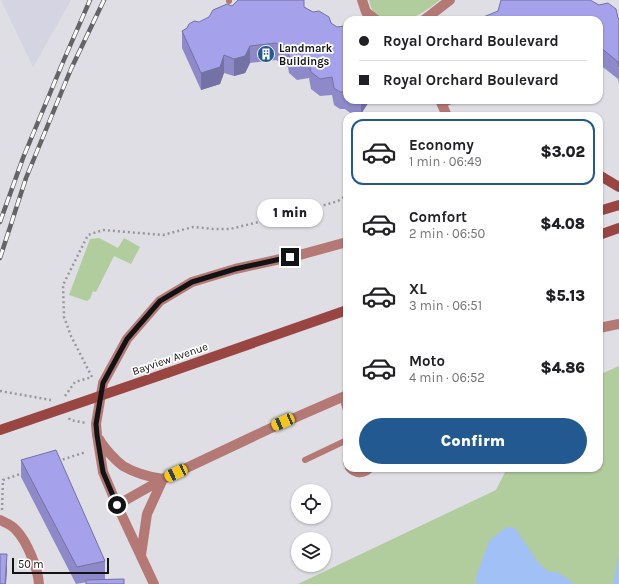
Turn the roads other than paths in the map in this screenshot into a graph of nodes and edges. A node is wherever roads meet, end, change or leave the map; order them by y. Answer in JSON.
{"nodes":[{"id":1,"x":362,"y":0,"type":"edge"},
{"id":2,"x":450,"y":0,"type":"edge"},
{"id":3,"x":371,"y":16,"type":"edge"},
{"id":4,"x":430,"y":16,"type":"edge"},
{"id":5,"x":603,"y":178,"type":"edge"},
{"id":6,"x":619,"y":187,"type":"edge"},
{"id":7,"x":619,"y":205,"type":"edge"},
{"id":8,"x":603,"y":210,"type":"edge"},
{"id":9,"x":618,"y":229,"type":"edge"},
{"id":10,"x":603,"y":234,"type":"edge"},
{"id":11,"x":343,"y":243,"type":"edge"},
{"id":12,"x":343,"y":311,"type":"edge"},
{"id":13,"x":619,"y":324,"type":"edge"},
{"id":14,"x":603,"y":327,"type":"edge"},
{"id":15,"x":343,"y":396,"type":"edge"},
{"id":16,"x":0,"y":430,"type":"edge"},
{"id":17,"x":97,"y":435,"type":"junction"},
{"id":18,"x":343,"y":442,"type":"edge"},
{"id":19,"x":305,"y":460,"type":"dead end"},
{"id":20,"x":352,"y":472,"type":"edge"},
{"id":21,"x":369,"y":472,"type":"edge"},
{"id":22,"x":163,"y":479,"type":"junction"},
{"id":23,"x":117,"y":505,"type":"junction"},
{"id":24,"x":1,"y":520,"type":"edge"},
{"id":25,"x":141,"y":556,"type":"junction"},
{"id":26,"x":39,"y":584,"type":"edge"},
{"id":27,"x":154,"y":584,"type":"edge"}],
"edges":[{"from":1,"to":3,"type":"street"},
{"from":2,"to":4,"type":"street"},
{"from":5,"to":6,"type":"main road"},
{"from":7,"to":8,"type":"main road"},
{"from":9,"to":10,"type":"main road"},
{"from":11,"to":17,"type":"street"},
{"from":12,"to":16,"type":"main road","name":"Bayview Avenue","bridge":true},
{"from":13,"to":14,"type":"street"},
{"from":15,"to":22,"type":"street"},
{"from":17,"to":22,"type":"street"},
{"from":17,"to":23,"type":"street"},
{"from":18,"to":19,"type":"lane"},
{"from":20,"to":21,"type":"lane"},
{"from":22,"to":23,"type":"street"},
{"from":22,"to":25,"type":"street"},
{"from":23,"to":25,"type":"street"},
{"from":24,"to":26,"type":"street"},
{"from":25,"to":27,"type":"street"}]}
